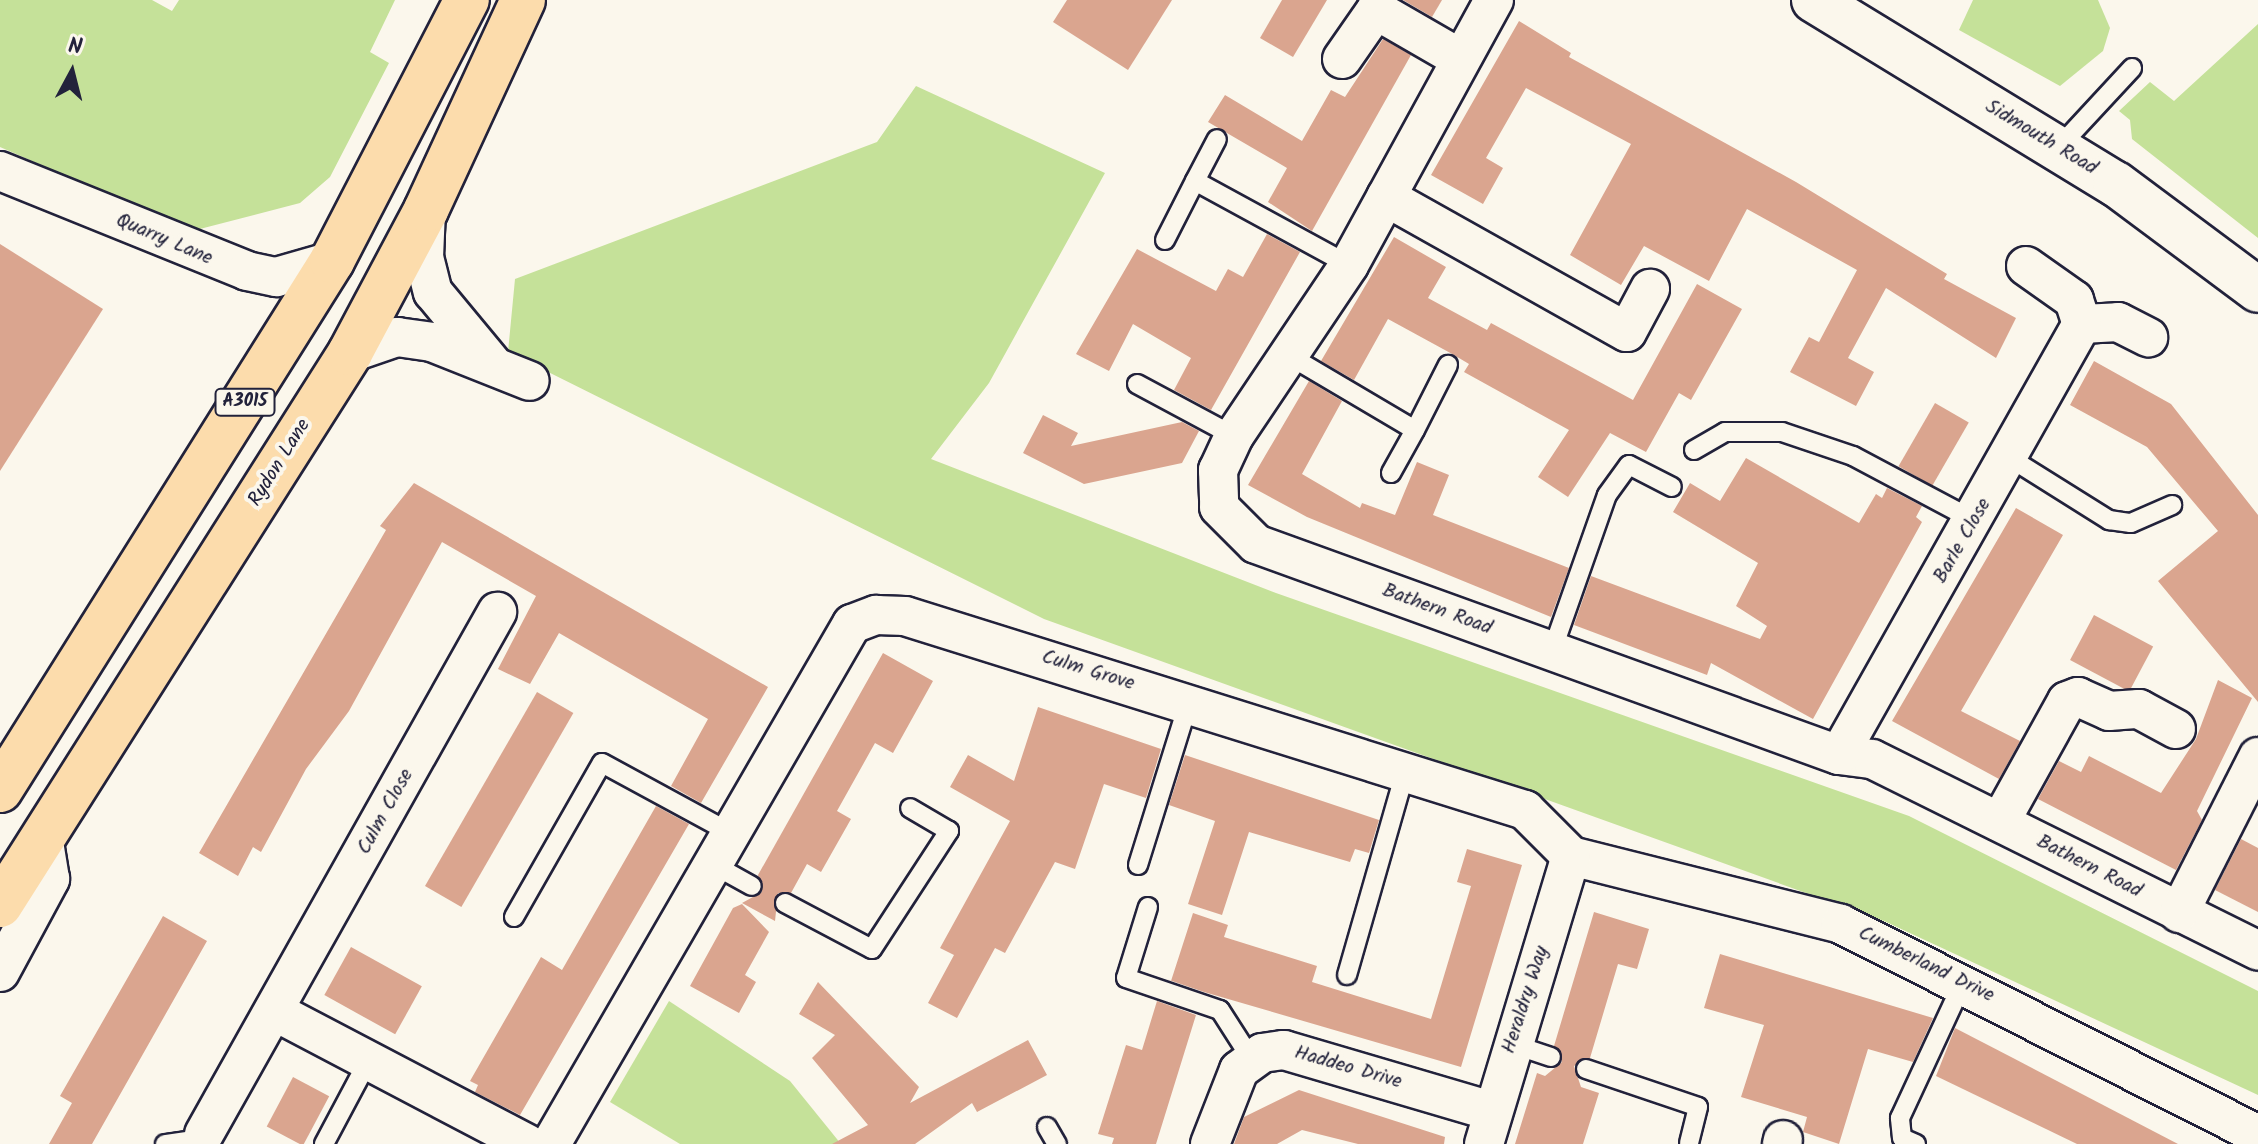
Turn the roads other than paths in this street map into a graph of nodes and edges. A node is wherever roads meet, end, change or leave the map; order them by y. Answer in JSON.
{"nodes":[{"id":1,"x":467,"y":0,"type":"edge"},
{"id":2,"x":523,"y":0,"type":"edge"},
{"id":3,"x":1494,"y":0,"type":"edge"},
{"id":4,"x":1814,"y":0,"type":"edge"},
{"id":5,"x":1379,"y":5,"type":"edge"},
{"id":6,"x":1342,"y":59,"type":"dead end"},
{"id":7,"x":1461,"y":59,"type":"junction"},
{"id":8,"x":2132,"y":68,"type":"dead end"},
{"id":9,"x":1217,"y":139,"type":"dead end"},
{"id":10,"x":2057,"y":148,"type":"junction"},
{"id":11,"x":0,"y":171,"type":"edge"},
{"id":12,"x":1195,"y":181,"type":"junction"},
{"id":13,"x":1386,"y":197,"type":"junction"},
{"id":14,"x":426,"y":210,"type":"junction"},
{"id":15,"x":1165,"y":240,"type":"dead end"},
{"id":16,"x":332,"y":261,"type":"junction"},
{"id":17,"x":1349,"y":265,"type":"junction"},
{"id":18,"x":2026,"y":266,"type":"dead end"},
{"id":19,"x":1650,"y":289,"type":"dead end"},
{"id":20,"x":2258,"y":290,"type":"edge"},
{"id":21,"x":2082,"y":324,"type":"junction"},
{"id":22,"x":2148,"y":337,"type":"dead end"},
{"id":23,"x":350,"y":353,"type":"junction"},
{"id":24,"x":1288,"y":355,"type":"junction"},
{"id":25,"x":492,"y":363,"type":"junction"},
{"id":26,"x":1448,"y":365,"type":"dead end"},
{"id":27,"x":530,"y":381,"type":"dead end"},
{"id":28,"x":1137,"y":384,"type":"dead end"},
{"id":29,"x":1415,"y":430,"type":"junction"},
{"id":30,"x":1234,"y":436,"type":"junction"},
{"id":31,"x":1694,"y":450,"type":"dead end"},
{"id":32,"x":2010,"y":458,"type":"junction"},
{"id":33,"x":1391,"y":473,"type":"dead end"},
{"id":34,"x":1672,"y":487,"type":"dead end"},
{"id":35,"x":2172,"y":505,"type":"dead end"},
{"id":36,"x":1975,"y":521,"type":"junction"},
{"id":37,"x":497,"y":612,"type":"dead end"},
{"id":38,"x":1552,"y":651,"type":"junction"},
{"id":39,"x":1189,"y":701,"type":"junction"},
{"id":40,"x":2176,"y":729,"type":"dead end"},
{"id":41,"x":1839,"y":755,"type":"junction"},
{"id":42,"x":2258,"y":757,"type":"edge"},
{"id":43,"x":1406,"y":769,"type":"junction"},
{"id":44,"x":0,"y":790,"type":"edge"},
{"id":45,"x":910,"y":808,"type":"dead end"},
{"id":46,"x":2000,"y":822,"type":"junction"},
{"id":47,"x":43,"y":836,"type":"junction"},
{"id":48,"x":724,"y":850,"type":"junction"},
{"id":49,"x":1571,"y":856,"type":"junction"},
{"id":50,"x":1138,"y":865,"type":"dead end"},
{"id":51,"x":752,"y":886,"type":"dead end"},
{"id":52,"x":785,"y":903,"type":"dead end"},
{"id":53,"x":0,"y":905,"type":"edge"},
{"id":54,"x":1148,"y":907,"type":"dead end"},
{"id":55,"x":2179,"y":913,"type":"junction"},
{"id":56,"x":514,"y":917,"type":"dead end"},
{"id":57,"x":2258,"y":951,"type":"edge"},
{"id":58,"x":0,"y":972,"type":"edge"},
{"id":59,"x":1347,"y":975,"type":"dead end"},
{"id":60,"x":1963,"y":982,"type":"junction"},
{"id":61,"x":274,"y":1011,"type":"junction"},
{"id":62,"x":1512,"y":1044,"type":"junction"},
{"id":63,"x":1551,"y":1057,"type":"dead end"},
{"id":64,"x":1252,"y":1060,"type":"junction"},
{"id":65,"x":367,"y":1063,"type":"junction"},
{"id":66,"x":1586,"y":1069,"type":"dead end"},
{"id":67,"x":1047,"y":1127,"type":"dead end"},
{"id":68,"x":1487,"y":1127,"type":"edge"},
{"id":69,"x":2258,"y":1135,"type":"edge"},
{"id":70,"x":206,"y":1139,"type":"edge"},
{"id":71,"x":1689,"y":1143,"type":"edge"},
{"id":72,"x":165,"y":1144,"type":"edge"},
{"id":73,"x":324,"y":1144,"type":"edge"},
{"id":74,"x":527,"y":1144,"type":"edge"},
{"id":75,"x":551,"y":1144,"type":"edge"},
{"id":76,"x":1057,"y":1144,"type":"edge"},
{"id":77,"x":1210,"y":1144,"type":"edge"},
{"id":78,"x":1916,"y":1144,"type":"edge"}],
"edges":[{"from":1,"to":16,"type":"main road","number":"A3015"},
{"from":2,"to":14,"type":"main road","name":"Rydon Lane","number":"A3015"},
{"from":3,"to":7,"type":"street","name":"Bathern Road"},
{"from":4,"to":10,"type":"street","name":"Sidmouth Road"},
{"from":5,"to":6,"type":"street"},
{"from":5,"to":7,"type":"street"},
{"from":7,"to":13,"type":"street","name":"Bathern Road"},
{"from":8,"to":10,"type":"lane"},
{"from":9,"to":12,"type":"lane"},
{"from":10,"to":20,"type":"street","name":"Sidmouth Road"},
{"from":11,"to":16,"type":"street","name":"Quarry Lane"},
{"from":12,"to":15,"type":"lane"},
{"from":12,"to":17,"type":"lane"},
{"from":13,"to":17,"type":"street","name":"Bathern Road"},
{"from":13,"to":19,"type":"street"},
{"from":14,"to":23,"type":"main road","name":"Rydon Lane","number":"A3015"},
{"from":14,"to":25,"type":"street"},
{"from":16,"to":44,"type":"main road","number":"A3015"},
{"from":17,"to":24,"type":"street","name":"Bathern Road"},
{"from":18,"to":21,"type":"street"},
{"from":21,"to":22,"type":"street"},
{"from":21,"to":32,"type":"street","name":"Barle Close"},
{"from":23,"to":25,"type":"street"},
{"from":23,"to":47,"type":"main road","name":"Rydon Lane","number":"A3015"},
{"from":24,"to":29,"type":"lane"},
{"from":24,"to":30,"type":"street","name":"Bathern Road"},
{"from":25,"to":27,"type":"street"},
{"from":26,"to":29,"type":"lane"},
{"from":28,"to":30,"type":"lane"},
{"from":29,"to":33,"type":"lane"},
{"from":30,"to":38,"type":"street","name":"Bathern Road"},
{"from":31,"to":36,"type":"lane"},
{"from":32,"to":35,"type":"lane"},
{"from":32,"to":36,"type":"street","name":"Barle Close"},
{"from":34,"to":38,"type":"lane"},
{"from":36,"to":41,"type":"street","name":"Barle Close"},
{"from":37,"to":61,"type":"street","name":"Culm Close"},
{"from":38,"to":41,"type":"street","name":"Bathern Road"},
{"from":39,"to":43,"type":"street","name":"Culm Grove"},
{"from":39,"to":48,"type":"street","name":"Culm Grove"},
{"from":39,"to":50,"type":"lane"},
{"from":40,"to":46,"type":"street"},
{"from":41,"to":46,"type":"street","name":"Bathern Road"},
{"from":42,"to":55,"type":"street"},
{"from":43,"to":49,"type":"street","name":"Culm Grove"},
{"from":43,"to":59,"type":"lane"},
{"from":45,"to":52,"type":"lane"},
{"from":46,"to":55,"type":"street","name":"Bathern Road"},
{"from":47,"to":53,"type":"main road","name":"Rydon Lane","number":"A3015"},
{"from":47,"to":58,"type":"street"},
{"from":48,"to":51,"type":"lane"},
{"from":48,"to":56,"type":"lane"},
{"from":48,"to":75,"type":"street","name":"Culm Grove"},
{"from":49,"to":60,"type":"street","name":"Cumberland Drive"},
{"from":49,"to":62,"type":"street","name":"Heraldry Way"},
{"from":54,"to":64,"type":"lane"},
{"from":55,"to":57,"type":"street","name":"Bathern Road"},
{"from":60,"to":69,"type":"street","name":"Cumberland Drive"},
{"from":60,"to":78,"type":"lane"},
{"from":61,"to":65,"type":"street"},
{"from":61,"to":70,"type":"street","name":"Culm Close"},
{"from":62,"to":63,"type":"lane"},
{"from":62,"to":68,"type":"street","name":"Heraldry Way"},
{"from":64,"to":68,"type":"street","name":"Haddeo Drive"},
{"from":64,"to":77,"type":"street"},
{"from":65,"to":73,"type":"lane"},
{"from":65,"to":74,"type":"street"},
{"from":66,"to":71,"type":"lane"},
{"from":67,"to":76,"type":"lane"},
{"from":70,"to":72,"type":"lane"}]}
